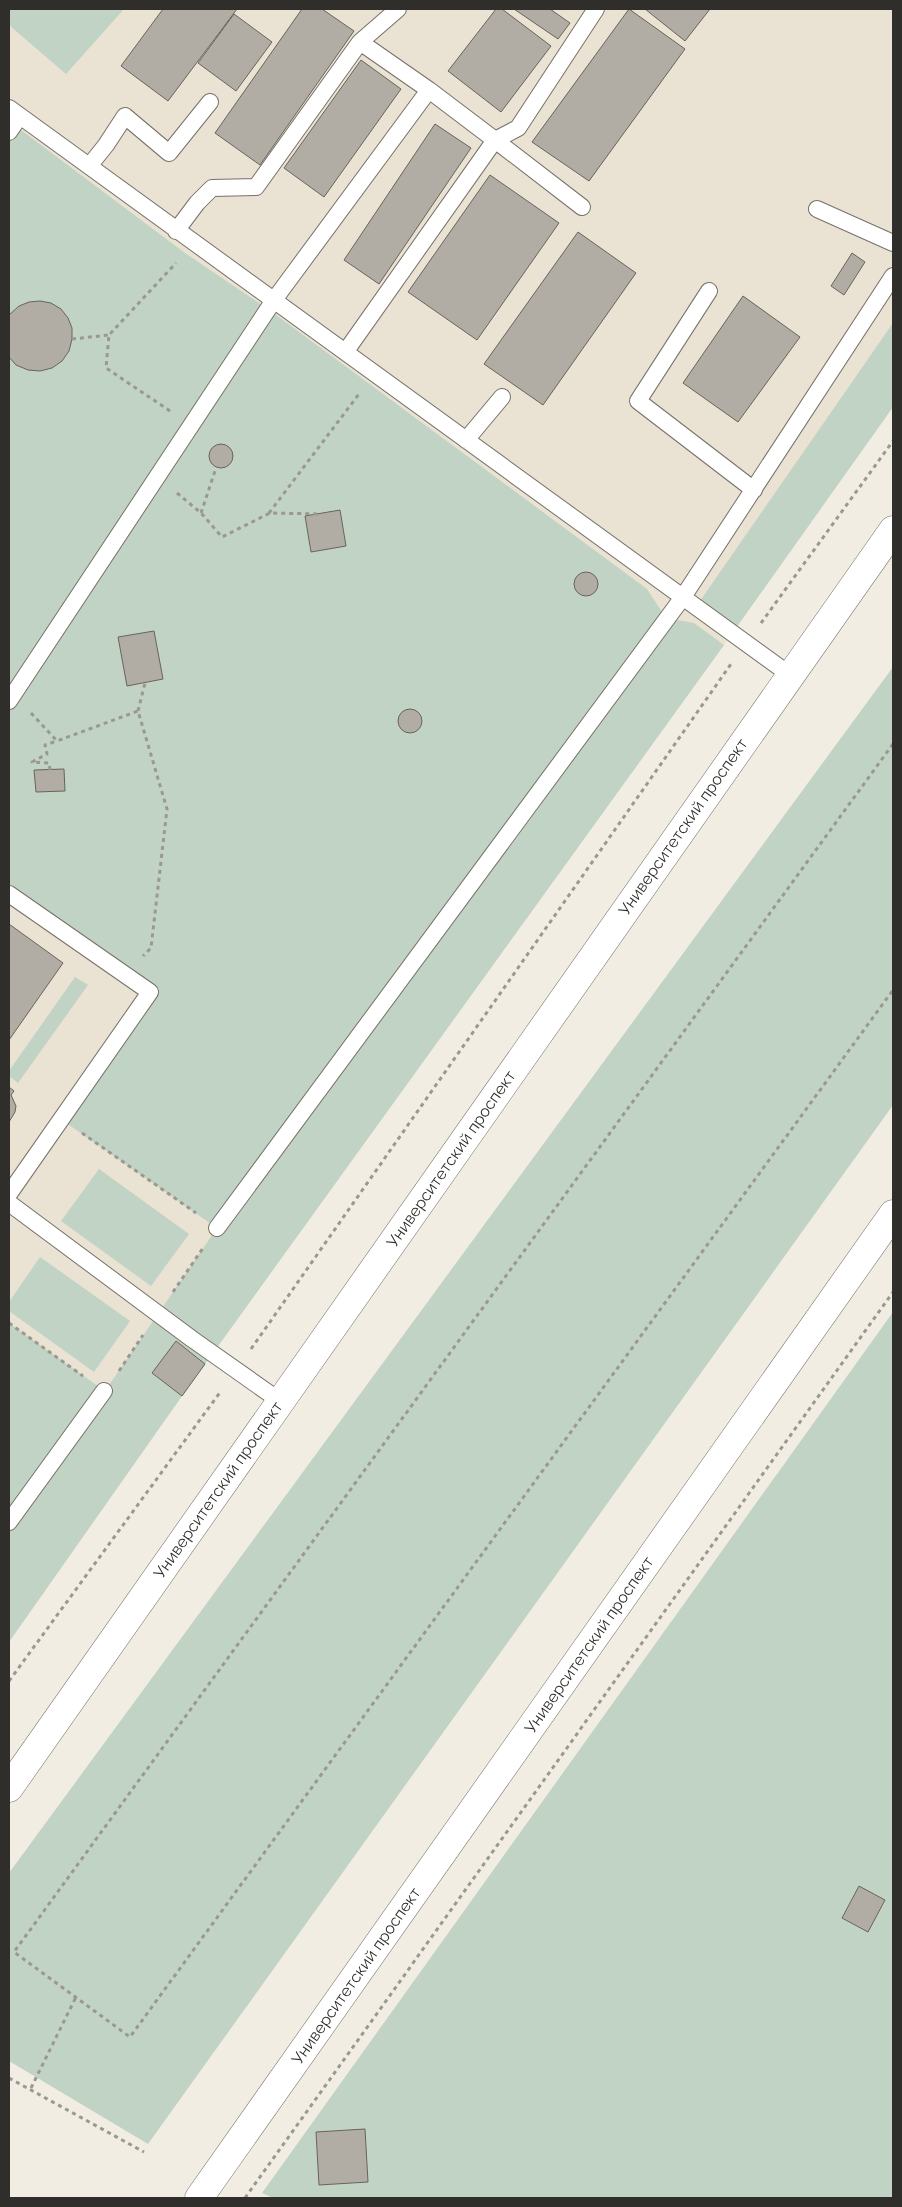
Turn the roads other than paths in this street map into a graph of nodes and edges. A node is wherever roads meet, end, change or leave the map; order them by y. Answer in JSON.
{"nodes":[{"id":1,"x":398,"y":9,"type":"edge"},
{"id":2,"x":596,"y":9,"type":"edge"},
{"id":3,"x":360,"y":42,"type":"junction"},
{"id":4,"x":429,"y":90,"type":"junction"},
{"id":5,"x":210,"y":102,"type":"dead end"},
{"id":6,"x":14,"y":112,"type":"edge"},
{"id":7,"x":9,"y":132,"type":"edge"},
{"id":8,"x":495,"y":140,"type":"junction"},
{"id":9,"x":90,"y":165,"type":"junction"},
{"id":10,"x":582,"y":207,"type":"dead end"},
{"id":11,"x":817,"y":208,"type":"dead end"},
{"id":12,"x":176,"y":231,"type":"junction"},
{"id":13,"x":893,"y":243,"type":"edge"},
{"id":14,"x":893,"y":276,"type":"edge"},
{"id":15,"x":709,"y":291,"type":"dead end"},
{"id":16,"x":274,"y":300,"type":"junction"},
{"id":17,"x":346,"y":352,"type":"junction"},
{"id":18,"x":502,"y":396,"type":"dead end"},
{"id":19,"x":466,"y":440,"type":"junction"},
{"id":20,"x":754,"y":490,"type":"junction"},
{"id":21,"x":893,"y":530,"type":"edge"},
{"id":22,"x":683,"y":597,"type":"junction"},
{"id":23,"x":790,"y":675,"type":"junction"},
{"id":24,"x":9,"y":701,"type":"edge"},
{"id":25,"x":9,"y":894,"type":"edge"},
{"id":26,"x":9,"y":1194,"type":"edge"},
{"id":27,"x":9,"y":1203,"type":"edge"},
{"id":28,"x":893,"y":1214,"type":"edge"},
{"id":29,"x":217,"y":1228,"type":"dead end"},
{"id":30,"x":104,"y":1392,"type":"dead end"},
{"id":31,"x":280,"y":1401,"type":"junction"},
{"id":32,"x":9,"y":1522,"type":"edge"},
{"id":33,"x":9,"y":1788,"type":"edge"},
{"id":34,"x":199,"y":2198,"type":"edge"}],
"edges":[{"from":1,"to":3,"type":"lane"},
{"from":2,"to":8,"type":"lane"},
{"from":3,"to":4,"type":"lane"},
{"from":3,"to":12,"type":"lane"},
{"from":4,"to":8,"type":"lane"},
{"from":4,"to":16,"type":"lane"},
{"from":5,"to":9,"type":"lane"},
{"from":6,"to":7,"type":"lane"},
{"from":6,"to":9,"type":"lane"},
{"from":8,"to":10,"type":"lane"},
{"from":8,"to":17,"type":"lane"},
{"from":9,"to":12,"type":"lane"},
{"from":11,"to":13,"type":"lane"},
{"from":12,"to":16,"type":"lane"},
{"from":14,"to":20,"type":"lane"},
{"from":15,"to":20,"type":"lane"},
{"from":16,"to":17,"type":"lane"},
{"from":16,"to":24,"type":"lane"},
{"from":17,"to":19,"type":"lane"},
{"from":18,"to":19,"type":"lane"},
{"from":19,"to":22,"type":"lane"},
{"from":20,"to":22,"type":"lane"},
{"from":21,"to":23,"type":"main road","name":"Университетский проспект"},
{"from":22,"to":23,"type":"lane"},
{"from":22,"to":29,"type":"lane"},
{"from":23,"to":31,"type":"main road","name":"Университетский проспект"},
{"from":25,"to":26,"type":"lane"},
{"from":27,"to":31,"type":"lane"},
{"from":28,"to":34,"type":"main road","name":"Университетский проспект"},
{"from":30,"to":32,"type":"lane"},
{"from":31,"to":33,"type":"main road","name":"Университетский проспект"}]}
